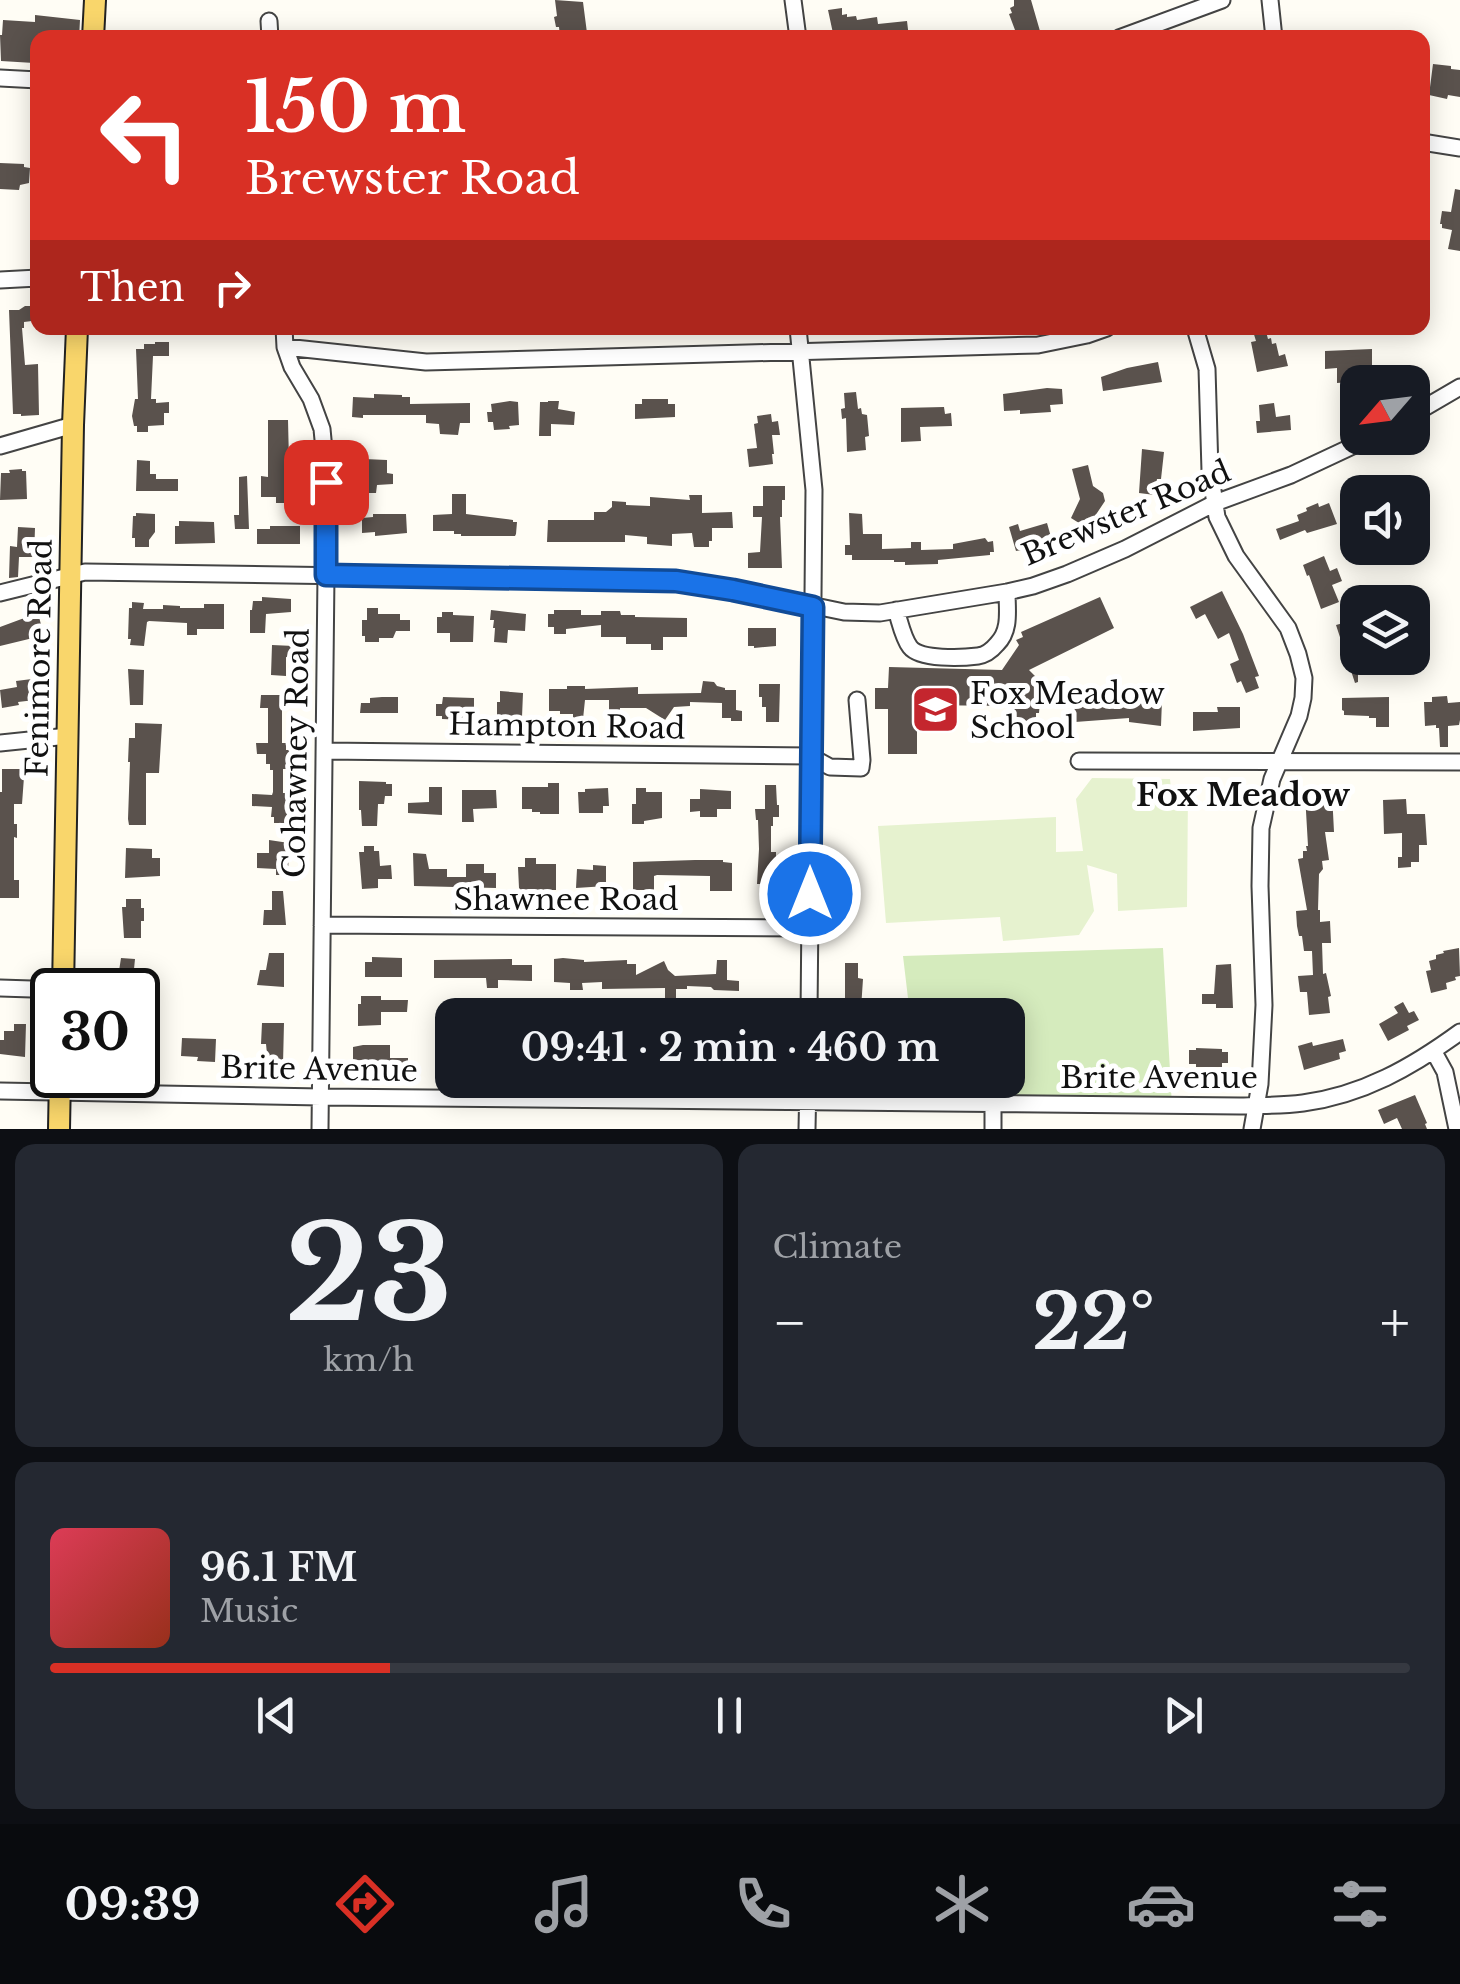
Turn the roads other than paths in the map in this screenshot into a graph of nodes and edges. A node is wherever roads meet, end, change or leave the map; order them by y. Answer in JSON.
{"nodes":[{"id":1,"x":94,"y":0,"type":"edge"},
{"id":2,"x":792,"y":0,"type":"edge"},
{"id":3,"x":1222,"y":0,"type":"edge"},
{"id":4,"x":1270,"y":0,"type":"edge"},
{"id":5,"x":93,"y":30,"type":"edge"},
{"id":6,"x":797,"y":30,"type":"edge"},
{"id":7,"x":1141,"y":30,"type":"edge"},
{"id":8,"x":1273,"y":30,"type":"edge"},
{"id":9,"x":0,"y":78,"type":"edge"},
{"id":10,"x":30,"y":80,"type":"edge"},
{"id":11,"x":1430,"y":143,"type":"edge"},
{"id":12,"x":1460,"y":148,"type":"edge"},
{"id":13,"x":30,"y":278,"type":"edge"},
{"id":14,"x":0,"y":280,"type":"edge"},
{"id":15,"x":78,"y":335,"type":"edge"},
{"id":16,"x":285,"y":335,"type":"edge"},
{"id":17,"x":799,"y":335,"type":"edge"},
{"id":18,"x":1088,"y":335,"type":"edge"},
{"id":19,"x":1197,"y":335,"type":"edge"},
{"id":20,"x":286,"y":346,"type":"junction"},
{"id":21,"x":801,"y":352,"type":"junction"},
{"id":22,"x":1460,"y":387,"type":"edge"},
{"id":23,"x":1430,"y":404,"type":"edge"},
{"id":24,"x":72,"y":425,"type":"junction"},
{"id":25,"x":0,"y":446,"type":"edge"},
{"id":26,"x":1340,"y":452,"type":"edge"},
{"id":27,"x":1214,"y":503,"type":"junction"},
{"id":28,"x":326,"y":575,"type":"junction"},
{"id":29,"x":70,"y":576,"type":"junction"},
{"id":30,"x":1007,"y":592,"type":"junction"},
{"id":31,"x":0,"y":593,"type":"edge"},
{"id":32,"x":813,"y":607,"type":"junction"},
{"id":33,"x":896,"y":610,"type":"junction"},
{"id":34,"x":857,"y":700,"type":"dead end"},
{"id":35,"x":68,"y":736,"type":"junction"},
{"id":36,"x":0,"y":743,"type":"edge"},
{"id":37,"x":324,"y":751,"type":"junction"},
{"id":38,"x":810,"y":756,"type":"junction"},
{"id":39,"x":1080,"y":761,"type":"dead end"},
{"id":40,"x":1280,"y":761,"type":"junction"},
{"id":41,"x":1460,"y":762,"type":"edge"},
{"id":42,"x":322,"y":924,"type":"junction"},
{"id":43,"x":810,"y":928,"type":"junction"},
{"id":44,"x":63,"y":968,"type":"edge"},
{"id":45,"x":0,"y":988,"type":"edge"},
{"id":46,"x":30,"y":989,"type":"edge"},
{"id":47,"x":808,"y":998,"type":"edge"},
{"id":48,"x":1460,"y":1032,"type":"edge"},
{"id":49,"x":1434,"y":1052,"type":"junction"},
{"id":50,"x":30,"y":1088,"type":"edge"},
{"id":51,"x":160,"y":1089,"type":"edge"},
{"id":52,"x":0,"y":1091,"type":"edge"},
{"id":53,"x":321,"y":1097,"type":"junction"},
{"id":54,"x":60,"y":1098,"type":"edge"},
{"id":55,"x":808,"y":1098,"type":"edge"},
{"id":56,"x":808,"y":1102,"type":"junction"},
{"id":57,"x":993,"y":1104,"type":"junction"},
{"id":58,"x":1255,"y":1105,"type":"junction"},
{"id":59,"x":60,"y":1129,"type":"edge"},
{"id":60,"x":320,"y":1129,"type":"edge"},
{"id":61,"x":807,"y":1129,"type":"edge"},
{"id":62,"x":993,"y":1129,"type":"edge"},
{"id":63,"x":1252,"y":1129,"type":"edge"},
{"id":64,"x":1457,"y":1129,"type":"edge"}],
"edges":[{"from":1,"to":5,"type":"main road"},
{"from":2,"to":6,"type":"street"},
{"from":3,"to":7,"type":"street"},
{"from":4,"to":8,"type":"street"},
{"from":9,"to":10,"type":"street"},
{"from":11,"to":12,"type":"street"},
{"from":13,"to":14,"type":"street"},
{"from":15,"to":24,"type":"main road","name":"Fenimore Road"},
{"from":16,"to":20,"type":"street","name":"Cohawney Road"},
{"from":17,"to":21,"type":"street"},
{"from":18,"to":21,"type":"street"},
{"from":19,"to":27,"type":"street"},
{"from":20,"to":21,"type":"street"},
{"from":20,"to":28,"type":"street","name":"Cohawney Road"},
{"from":21,"to":32,"type":"street"},
{"from":22,"to":23,"type":"street"},
{"from":24,"to":25,"type":"street"},
{"from":24,"to":29,"type":"main road","name":"Fenimore Road"},
{"from":26,"to":27,"type":"street","name":"Brewster Road"},
{"from":27,"to":30,"type":"street","name":"Brewster Road"},
{"from":27,"to":40,"type":"street"},
{"from":28,"to":29,"type":"street","name":"Brewster Road"},
{"from":28,"to":32,"type":"street","name":"Brewster Road"},
{"from":28,"to":37,"type":"street","name":"Cohawney Road"},
{"from":29,"to":31,"type":"street","name":"Brewster Road"},
{"from":29,"to":35,"type":"main road","name":"Fenimore Road"},
{"from":30,"to":33,"type":"street","name":"Brewster Road"},
{"from":30,"to":33,"type":"street"},
{"from":32,"to":33,"type":"street","name":"Brewster Road"},
{"from":32,"to":38,"type":"street"},
{"from":34,"to":38,"type":"street","name":"Hampton Road"},
{"from":35,"to":36,"type":"street"},
{"from":35,"to":44,"type":"main road","name":"Fenimore Road"},
{"from":37,"to":38,"type":"street","name":"Hampton Road"},
{"from":37,"to":42,"type":"street","name":"Cohawney Road"},
{"from":38,"to":43,"type":"street"},
{"from":39,"to":40,"type":"street"},
{"from":40,"to":41,"type":"street"},
{"from":40,"to":58,"type":"street"},
{"from":42,"to":43,"type":"street","name":"Shawnee Road"},
{"from":42,"to":53,"type":"street","name":"Cohawney Road"},
{"from":43,"to":47,"type":"street"},
{"from":45,"to":46,"type":"street"},
{"from":48,"to":49,"type":"street","name":"Brite Avenue"},
{"from":49,"to":58,"type":"street","name":"Brite Avenue"},
{"from":49,"to":64,"type":"street"},
{"from":50,"to":52,"type":"street","name":"Brite Avenue"},
{"from":51,"to":53,"type":"street","name":"Brite Avenue"},
{"from":53,"to":56,"type":"street","name":"Brite Avenue"},
{"from":53,"to":60,"type":"street","name":"Cohawney Road"},
{"from":54,"to":59,"type":"main road"},
{"from":55,"to":56,"type":"street"},
{"from":56,"to":57,"type":"street","name":"Brite Avenue"},
{"from":56,"to":61,"type":"street"},
{"from":57,"to":58,"type":"street","name":"Brite Avenue"},
{"from":57,"to":62,"type":"street"},
{"from":58,"to":63,"type":"street"}]}
